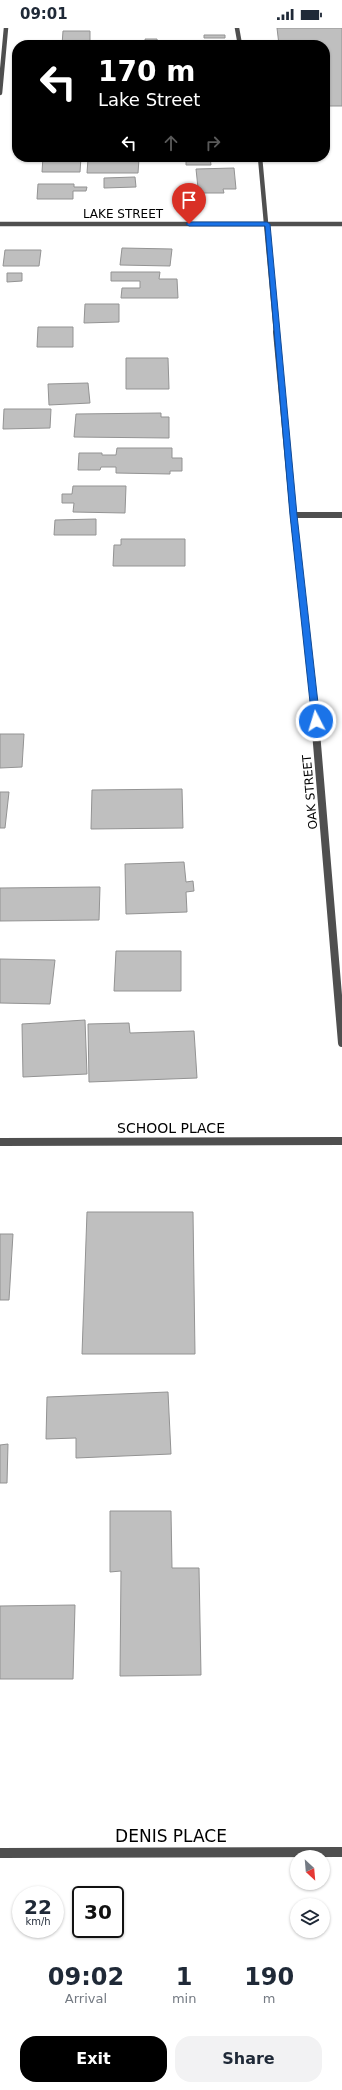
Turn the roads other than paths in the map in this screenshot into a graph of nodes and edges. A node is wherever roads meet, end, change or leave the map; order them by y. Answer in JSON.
{"nodes":[{"id":1,"x":6,"y":28,"type":"edge"},
{"id":2,"x":237,"y":28,"type":"edge"},
{"id":3,"x":239,"y":40,"type":"edge"},
{"id":4,"x":0,"y":93,"type":"edge"},
{"id":5,"x":261,"y":162,"type":"edge"},
{"id":6,"x":0,"y":224,"type":"edge"},
{"id":7,"x":267,"y":224,"type":"junction"},
{"id":8,"x":342,"y":224,"type":"edge"},
{"id":9,"x":294,"y":515,"type":"junction"},
{"id":10,"x":342,"y":515,"type":"edge"},
{"id":11,"x":342,"y":1043,"type":"edge"},
{"id":12,"x":342,"y":1141,"type":"edge"},
{"id":13,"x":0,"y":1142,"type":"edge"},
{"id":14,"x":342,"y":1852,"type":"edge"},
{"id":15,"x":0,"y":1853,"type":"edge"}],
"edges":[{"from":1,"to":4,"type":"street"},
{"from":2,"to":3,"type":"street"},
{"from":5,"to":7,"type":"street","name":"OAK STREET"},
{"from":6,"to":7,"type":"street","name":"LAKE STREET"},
{"from":7,"to":8,"type":"street","name":"LAKE STREET"},
{"from":7,"to":9,"type":"street","name":"OAK STREET"},
{"from":9,"to":10,"type":"street"},
{"from":9,"to":11,"type":"street","name":"OAK STREET"},
{"from":12,"to":13,"type":"street","name":"SCHOOL PLACE"},
{"from":14,"to":15,"type":"street","name":"DENIS PLACE"}]}
